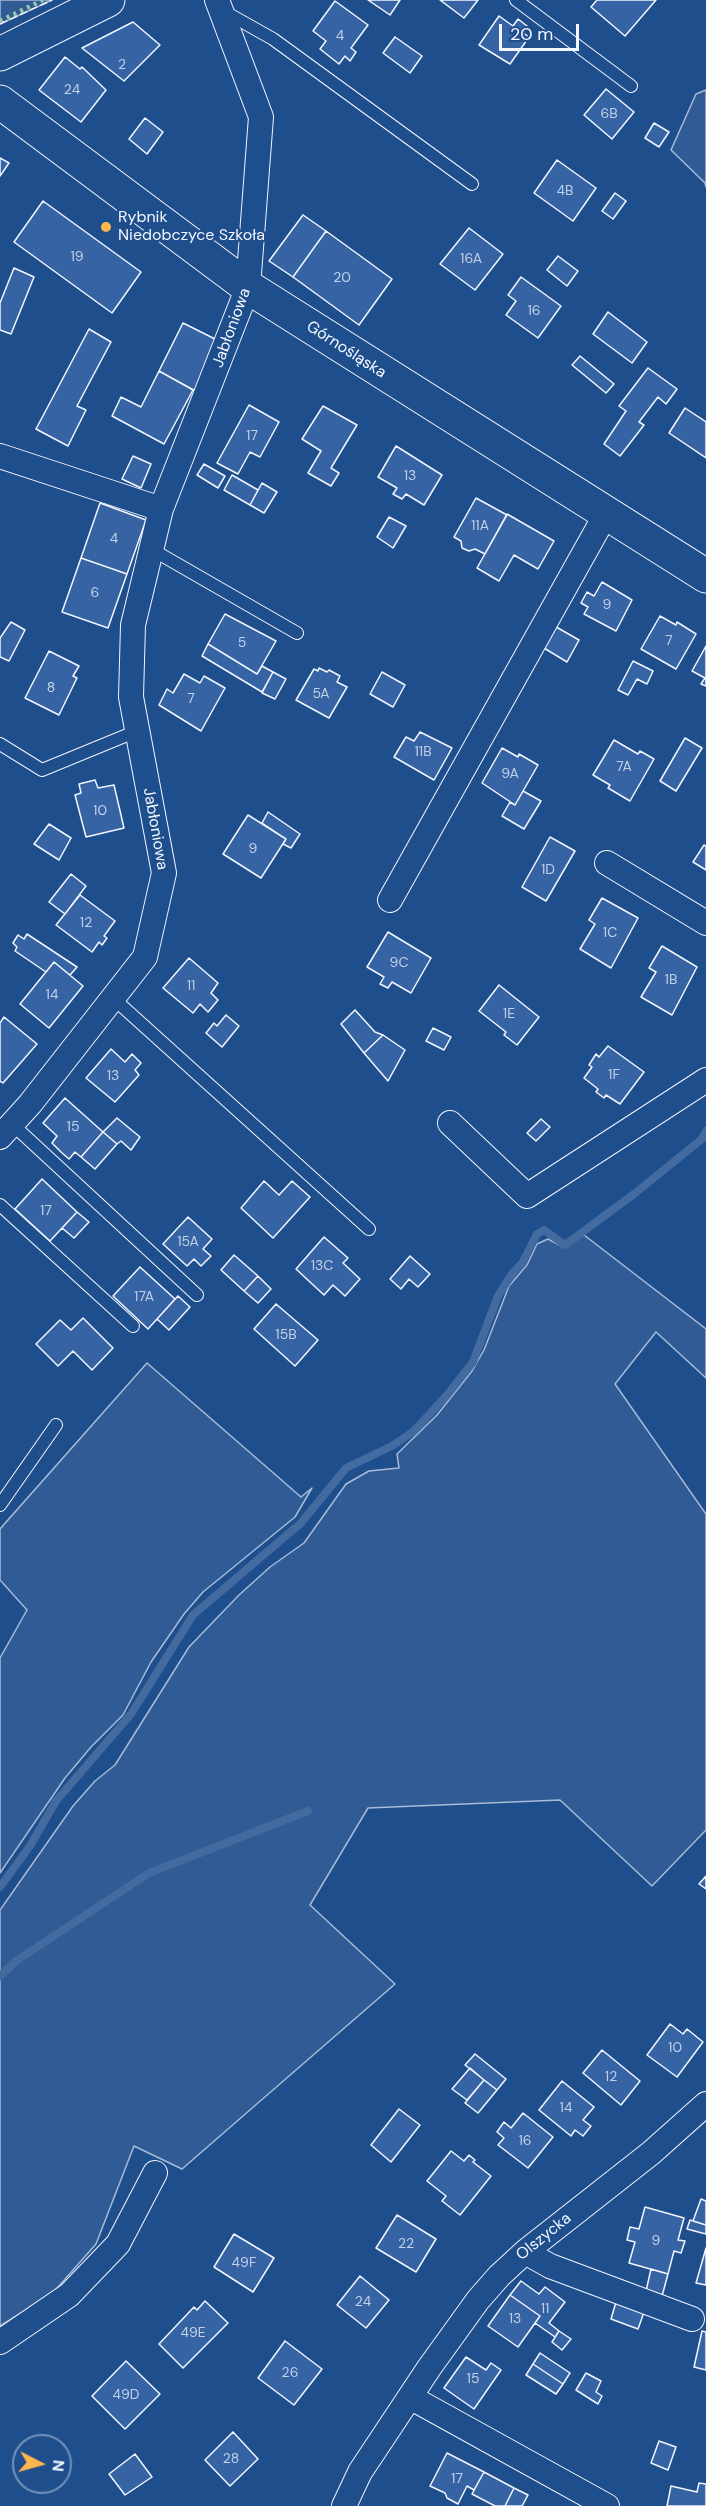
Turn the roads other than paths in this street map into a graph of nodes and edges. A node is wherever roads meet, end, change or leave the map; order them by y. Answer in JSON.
{"nodes":[{"id":1,"x":108,"y":0,"type":"edge"},
{"id":2,"x":516,"y":0,"type":"edge"},
{"id":3,"x":219,"y":5,"type":"edge"},
{"id":4,"x":0,"y":54,"type":"edge"},
{"id":5,"x":631,"y":86,"type":"dead end"},
{"id":6,"x":0,"y":102,"type":"edge"},
{"id":7,"x":472,"y":184,"type":"dead end"},
{"id":8,"x":248,"y":287,"type":"junction"},
{"id":9,"x":0,"y":456,"type":"edge"},
{"id":10,"x":161,"y":509,"type":"junction"},
{"id":11,"x":606,"y":514,"type":"junction"},
{"id":12,"x":152,"y":549,"type":"junction"},
{"id":13,"x":706,"y":576,"type":"edge"},
{"id":14,"x":297,"y":633,"type":"dead end"},
{"id":15,"x":137,"y":731,"type":"junction"},
{"id":16,"x":0,"y":744,"type":"edge"},
{"id":17,"x":607,"y":863,"type":"dead end"},
{"id":18,"x":390,"y":900,"type":"dead end"},
{"id":19,"x":706,"y":923,"type":"edge"},
{"id":20,"x":113,"y":998,"type":"junction"},
{"id":21,"x":706,"y":1080,"type":"edge"},
{"id":22,"x":450,"y":1123,"type":"dead end"},
{"id":23,"x":6,"y":1131,"type":"edge"},
{"id":24,"x":0,"y":1205,"type":"edge"},
{"id":25,"x":369,"y":1229,"type":"dead end"},
{"id":26,"x":197,"y":1295,"type":"dead end"},
{"id":27,"x":133,"y":1326,"type":"dead end"},
{"id":28,"x":56,"y":1425,"type":"dead end"},
{"id":29,"x":0,"y":1505,"type":"edge"},
{"id":30,"x":706,"y":2104,"type":"edge"},
{"id":31,"x":155,"y":2174,"type":"dead end"},
{"id":32,"x":525,"y":2252,"type":"junction"},
{"id":33,"x":692,"y":2319,"type":"dead end"},
{"id":34,"x":0,"y":2342,"type":"edge"},
{"id":35,"x":411,"y":2397,"type":"junction"},
{"id":36,"x":344,"y":2506,"type":"edge"},
{"id":37,"x":607,"y":2506,"type":"edge"}],
"edges":[{"from":1,"to":4,"type":"street"},
{"from":2,"to":5,"type":"lane"},
{"from":3,"to":7,"type":"lane"},
{"from":3,"to":8,"type":"street","name":"Jabłoniowa"},
{"from":6,"to":8,"type":"street","name":"Górnośląska"},
{"from":8,"to":10,"type":"street","name":"Jabłoniowa"},
{"from":8,"to":11,"type":"street","name":"Górnośląska"},
{"from":9,"to":10,"type":"street"},
{"from":10,"to":12,"type":"street","name":"Jabłoniowa"},
{"from":11,"to":13,"type":"street","name":"Górnośląska"},
{"from":11,"to":18,"type":"street"},
{"from":12,"to":14,"type":"lane"},
{"from":12,"to":15,"type":"street","name":"Jabłoniowa"},
{"from":15,"to":16,"type":"lane"},
{"from":15,"to":20,"type":"street","name":"Jabłoniowa"},
{"from":17,"to":19,"type":"street"},
{"from":20,"to":23,"type":"street","name":"Jabłoniowa"},
{"from":20,"to":25,"type":"lane"},
{"from":21,"to":22,"type":"street"},
{"from":23,"to":26,"type":"lane"},
{"from":24,"to":27,"type":"lane"},
{"from":28,"to":29,"type":"lane"},
{"from":30,"to":32,"type":"street","name":"Olszycka"},
{"from":31,"to":34,"type":"street"},
{"from":32,"to":33,"type":"street"},
{"from":32,"to":35,"type":"street","name":"Olszycka"},
{"from":35,"to":36,"type":"street","name":"Olszycka"},
{"from":35,"to":37,"type":"street"}]}
